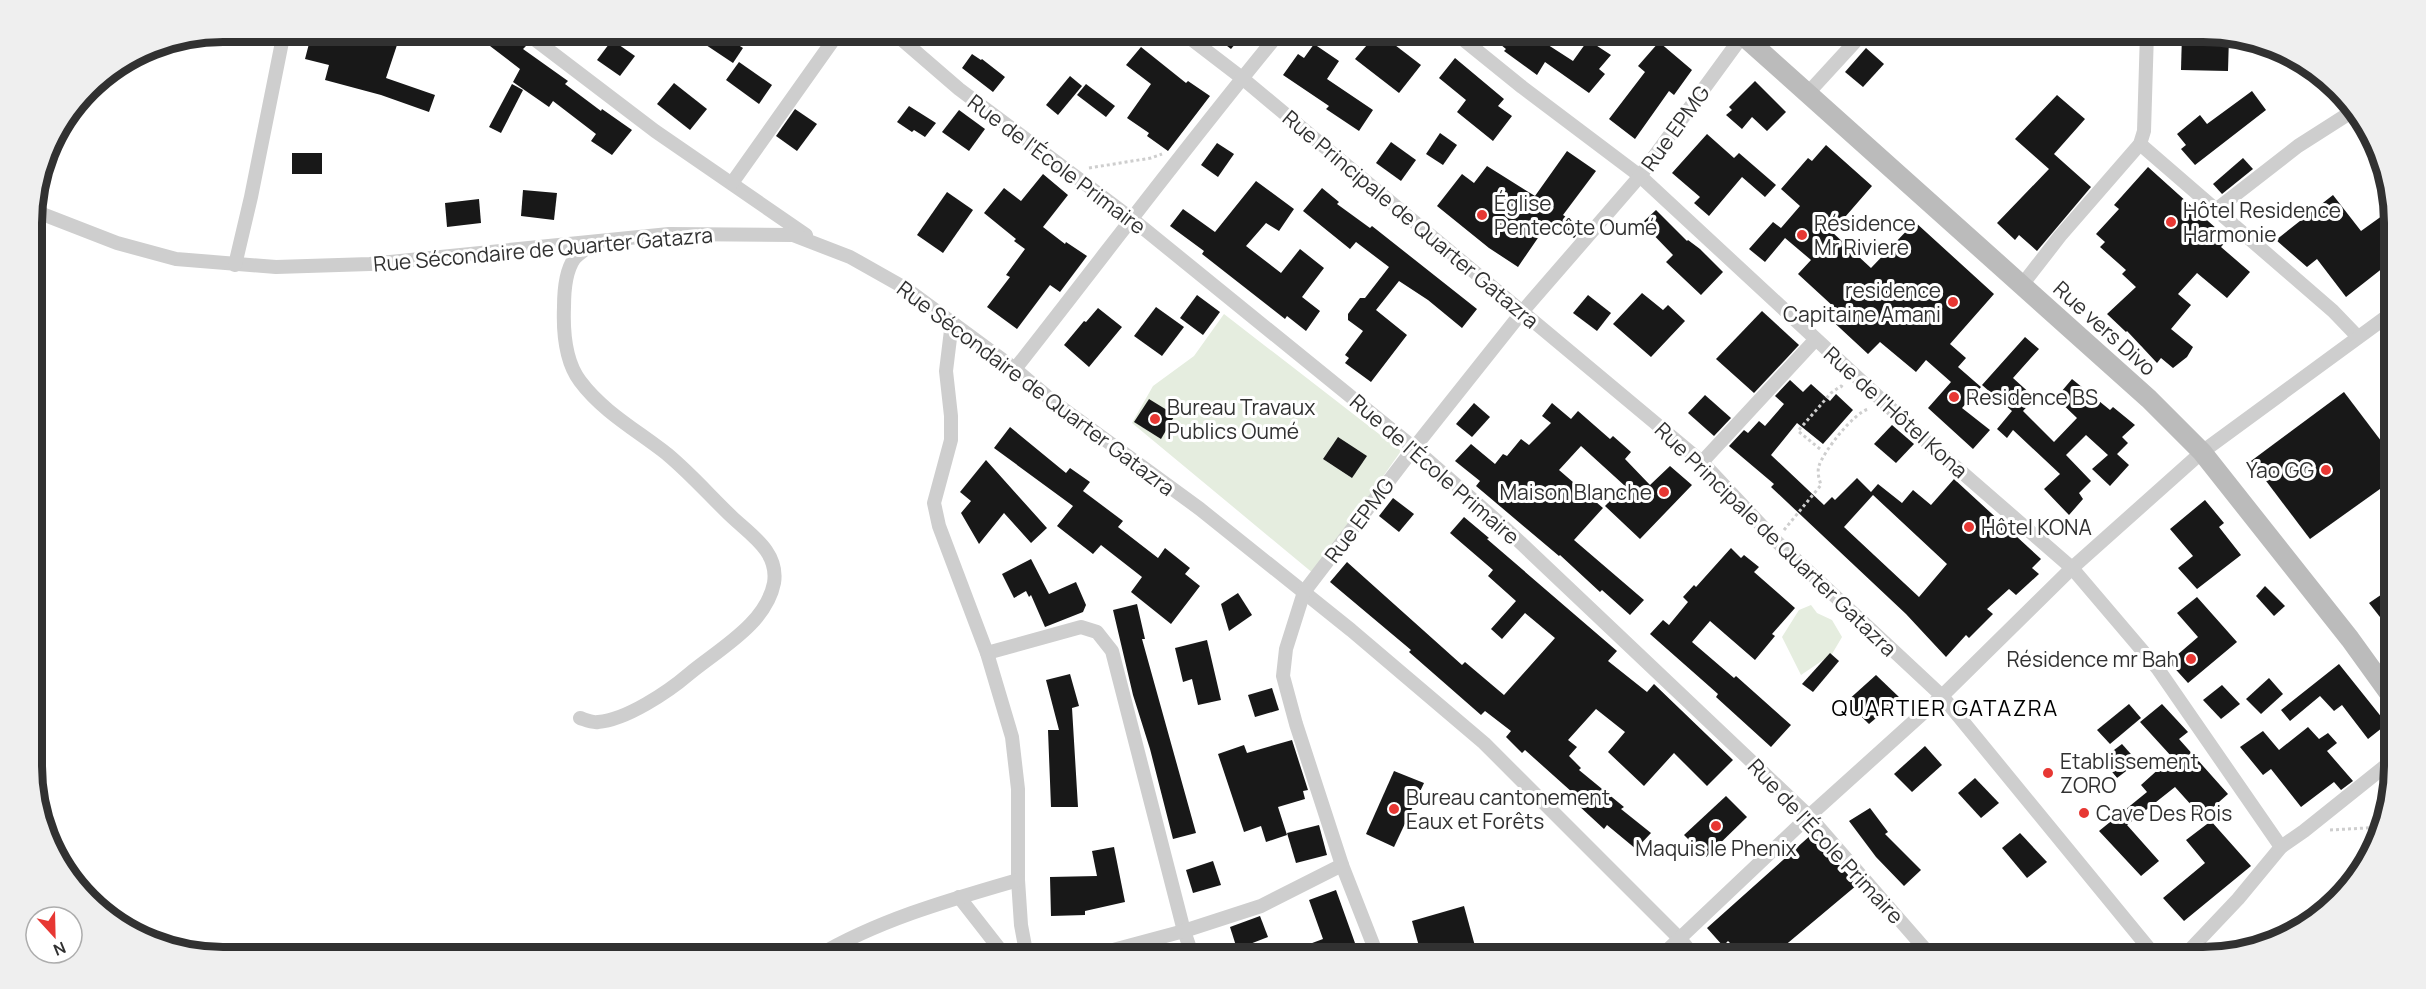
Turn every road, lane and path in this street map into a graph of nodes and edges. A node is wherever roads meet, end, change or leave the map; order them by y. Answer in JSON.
{"nodes":[{"id":1,"x":282,"y":42,"type":"edge"},
{"id":2,"x":538,"y":42,"type":"edge"},
{"id":3,"x":832,"y":42,"type":"edge"},
{"id":4,"x":904,"y":42,"type":"edge"},
{"id":5,"x":1195,"y":42,"type":"edge"},
{"id":6,"x":1272,"y":42,"type":"edge"},
{"id":7,"x":1466,"y":42,"type":"edge"},
{"id":8,"x":1735,"y":42,"type":"edge"},
{"id":9,"x":1751,"y":42,"type":"edge"},
{"id":10,"x":1855,"y":42,"type":"edge"},
{"id":11,"x":2147,"y":42,"type":"edge"},
{"id":12,"x":1242,"y":78,"type":"junction"},
{"id":13,"x":1808,"y":93,"type":"junction"},
{"id":14,"x":2348,"y":114,"type":"edge"},
{"id":15,"x":2140,"y":144,"type":"junction"},
{"id":16,"x":1187,"y":146,"type":"junction"},
{"id":17,"x":1067,"y":172,"type":"junction"},
{"id":18,"x":1640,"y":176,"type":"junction"},
{"id":19,"x":732,"y":183,"type":"junction"},
{"id":20,"x":2217,"y":209,"type":"junction"},
{"id":21,"x":42,"y":214,"type":"edge"},
{"id":22,"x":1132,"y":219,"type":"junction"},
{"id":23,"x":595,"y":242,"type":"junction"},
{"id":24,"x":820,"y":244,"type":"junction"},
{"id":25,"x":235,"y":265,"type":"junction"},
{"id":26,"x":2022,"y":285,"type":"junction"},
{"id":27,"x":1522,"y":312,"type":"junction"},
{"id":28,"x":2384,"y":318,"type":"edge"},
{"id":29,"x":951,"y":322,"type":"junction"},
{"id":30,"x":2358,"y":337,"type":"junction"},
{"id":31,"x":1815,"y":340,"type":"junction"},
{"id":32,"x":1015,"y":369,"type":"junction"},
{"id":33,"x":1850,"y":391,"type":"dead end"},
{"id":34,"x":1863,"y":403,"type":"dead end"},
{"id":35,"x":1869,"y":409,"type":"junction"},
{"id":36,"x":1898,"y":415,"type":"junction"},
{"id":37,"x":1413,"y":448,"type":"junction"},
{"id":38,"x":1820,"y":449,"type":"dead end"},
{"id":39,"x":2202,"y":452,"type":"junction"},
{"id":40,"x":1702,"y":462,"type":"junction"},
{"id":41,"x":1776,"y":540,"type":"junction"},
{"id":42,"x":2072,"y":568,"type":"junction"},
{"id":43,"x":1304,"y":592,"type":"junction"},
{"id":44,"x":987,"y":653,"type":"junction"},
{"id":45,"x":2384,"y":686,"type":"edge"},
{"id":46,"x":1942,"y":696,"type":"junction"},
{"id":47,"x":580,"y":718,"type":"dead end"},
{"id":48,"x":2384,"y":767,"type":"edge"},
{"id":49,"x":1809,"y":816,"type":"junction"},
{"id":50,"x":2373,"y":828,"type":"edge"},
{"id":51,"x":2304,"y":831,"type":"junction"},
{"id":52,"x":2281,"y":847,"type":"junction"},
{"id":53,"x":1342,"y":864,"type":"junction"},
{"id":54,"x":1018,"y":880,"type":"junction"},
{"id":55,"x":959,"y":897,"type":"junction"},
{"id":56,"x":1184,"y":931,"type":"junction"},
{"id":57,"x":1680,"y":939,"type":"junction"},
{"id":58,"x":833,"y":947,"type":"edge"},
{"id":59,"x":998,"y":947,"type":"edge"},
{"id":60,"x":1025,"y":947,"type":"edge"},
{"id":61,"x":1124,"y":947,"type":"edge"},
{"id":62,"x":1190,"y":947,"type":"edge"},
{"id":63,"x":1374,"y":947,"type":"edge"},
{"id":64,"x":1671,"y":947,"type":"edge"},
{"id":65,"x":1687,"y":947,"type":"edge"},
{"id":66,"x":1923,"y":947,"type":"edge"},
{"id":67,"x":2148,"y":947,"type":"edge"},
{"id":68,"x":2192,"y":947,"type":"edge"}],
"edges":[{"from":1,"to":25,"type":"street"},
{"from":2,"to":19,"type":"street"},
{"from":3,"to":19,"type":"street"},
{"from":4,"to":17,"type":"street","name":"Rue de l'École Primaire"},
{"from":5,"to":12,"type":"street","name":"Rue Principale de Quarter Gatazra"},
{"from":6,"to":12,"type":"street"},
{"from":7,"to":18,"type":"street","name":"Rue de l'Hôtel Kona"},
{"from":8,"to":18,"type":"street","name":"Rue EPMG"},
{"from":9,"to":13,"type":"main road","name":"Rue vers Divo"},
{"from":10,"to":13,"type":"street"},
{"from":11,"to":15,"type":"street"},
{"from":12,"to":16,"type":"street"},
{"from":12,"to":27,"type":"street","name":"Rue Principale de Quarter Gatazra"},
{"from":13,"to":26,"type":"main road","name":"Rue vers Divo"},
{"from":14,"to":20,"type":"street"},
{"from":15,"to":20,"type":"street"},
{"from":15,"to":26,"type":"street"},
{"from":16,"to":17,"type":"path"},
{"from":16,"to":22,"type":"street"},
{"from":17,"to":22,"type":"street","name":"Rue de l'École Primaire"},
{"from":18,"to":27,"type":"street","name":"Rue EPMG"},
{"from":18,"to":31,"type":"street","name":"Rue de l'Hôtel Kona"},
{"from":19,"to":24,"type":"street"},
{"from":20,"to":30,"type":"street"},
{"from":21,"to":25,"type":"street","name":"Rue Sécondaire de Quarter Gatazra"},
{"from":22,"to":32,"type":"street"},
{"from":22,"to":37,"type":"street","name":"Rue de l'École Primaire"},
{"from":23,"to":24,"type":"street","name":"Rue Sécondaire de Quarter Gatazra"},
{"from":23,"to":25,"type":"street","name":"Rue Sécondaire de Quarter Gatazra"},
{"from":23,"to":47,"type":"street"},
{"from":24,"to":29,"type":"street","name":"Rue Sécondaire de Quarter Gatazra"},
{"from":26,"to":39,"type":"main road","name":"Rue vers Divo"},
{"from":27,"to":37,"type":"street","name":"Rue EPMG"},
{"from":27,"to":40,"type":"street","name":"Rue Principale de Quarter Gatazra"},
{"from":28,"to":30,"type":"street"},
{"from":29,"to":32,"type":"street","name":"Rue Sécondaire de Quarter Gatazra"},
{"from":29,"to":44,"type":"street"},
{"from":30,"to":39,"type":"street"},
{"from":31,"to":36,"type":"street","name":"Rue de l'Hôtel Kona"},
{"from":31,"to":40,"type":"street"},
{"from":32,"to":43,"type":"street","name":"Rue Sécondaire de Quarter Gatazra"},
{"from":33,"to":38,"type":"path"},
{"from":34,"to":35,"type":"path"},
{"from":35,"to":36,"type":"path"},
{"from":35,"to":41,"type":"path"},
{"from":36,"to":42,"type":"street","name":"Rue de l'Hôtel Kona"},
{"from":37,"to":43,"type":"street","name":"Rue EPMG"},
{"from":37,"to":49,"type":"street","name":"Rue de l'École Primaire"},
{"from":39,"to":42,"type":"street"},
{"from":39,"to":45,"type":"main road","name":"Rue vers Divo"},
{"from":40,"to":41,"type":"street","name":"Rue Principale de Quarter Gatazra"},
{"from":41,"to":46,"type":"street","name":"Rue Principale de Quarter Gatazra"},
{"from":42,"to":46,"type":"street"},
{"from":42,"to":52,"type":"street","name":"Rue de l'Hôtel Kona"},
{"from":43,"to":53,"type":"street","name":"Rue EPMG"},
{"from":43,"to":57,"type":"street","name":"Rue Sécondaire de Quarter Gatazra"},
{"from":44,"to":54,"type":"street"},
{"from":44,"to":56,"type":"street"},
{"from":46,"to":49,"type":"street"},
{"from":46,"to":67,"type":"street","name":"Rue Principale de Quarter Gatazra"},
{"from":48,"to":51,"type":"street"},
{"from":49,"to":57,"type":"street"},
{"from":49,"to":66,"type":"street","name":"Rue de l'École Primaire"},
{"from":50,"to":51,"type":"path"},
{"from":51,"to":52,"type":"street"},
{"from":52,"to":68,"type":"street"},
{"from":53,"to":56,"type":"street"},
{"from":53,"to":63,"type":"street","name":"Rue EPMG"},
{"from":54,"to":55,"type":"street"},
{"from":54,"to":60,"type":"street"},
{"from":55,"to":58,"type":"street"},
{"from":55,"to":59,"type":"street"},
{"from":56,"to":61,"type":"street"},
{"from":56,"to":62,"type":"street"},
{"from":57,"to":64,"type":"street"},
{"from":57,"to":65,"type":"street","name":"Rue Sécondaire de Quarter Gatazra"}]}
